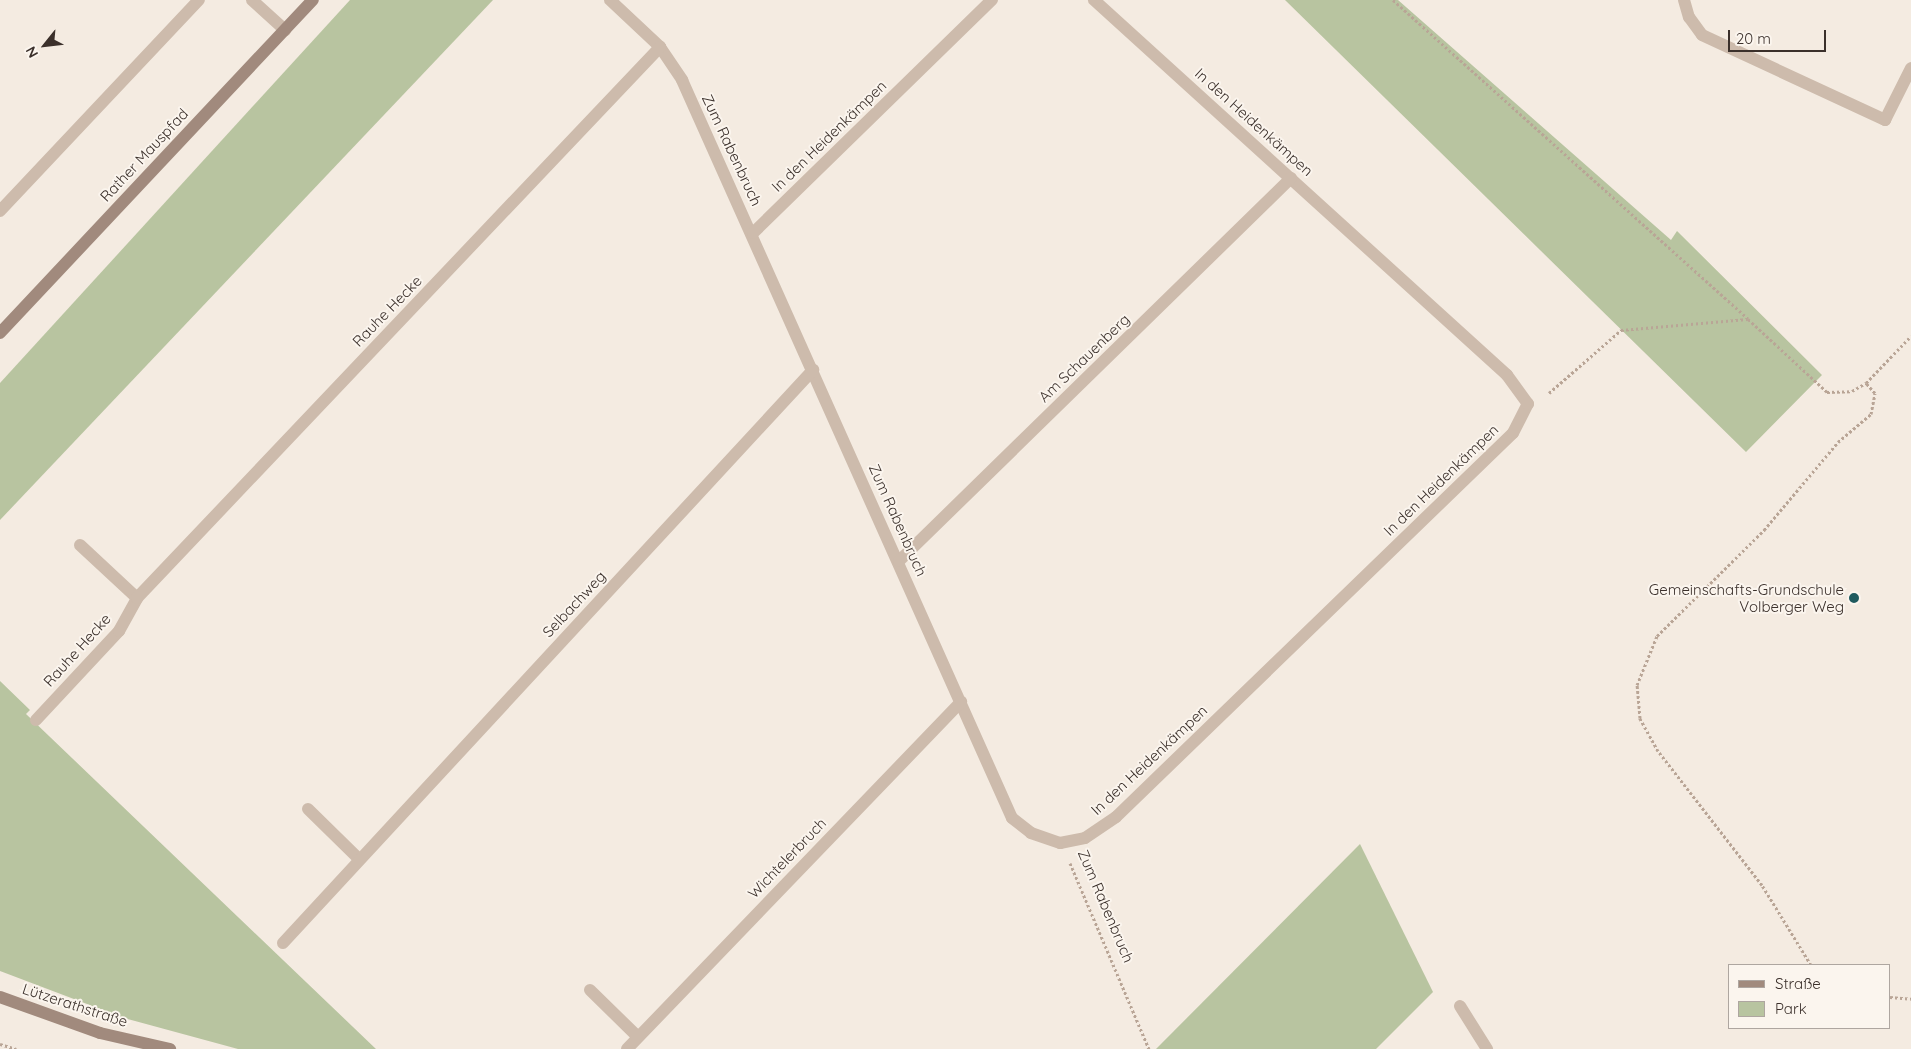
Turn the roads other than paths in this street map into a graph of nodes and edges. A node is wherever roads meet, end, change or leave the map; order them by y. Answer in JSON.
{"nodes":[{"id":1,"x":199,"y":0,"type":"edge"},
{"id":2,"x":252,"y":0,"type":"edge"},
{"id":3,"x":312,"y":0,"type":"edge"},
{"id":4,"x":610,"y":0,"type":"edge"},
{"id":5,"x":992,"y":0,"type":"edge"},
{"id":6,"x":1094,"y":0,"type":"edge"},
{"id":7,"x":1684,"y":0,"type":"edge"},
{"id":8,"x":284,"y":30,"type":"junction"},
{"id":9,"x":660,"y":47,"type":"junction"},
{"id":10,"x":1911,"y":68,"type":"edge"},
{"id":11,"x":1291,"y":178,"type":"junction"},
{"id":12,"x":0,"y":211,"type":"edge"},
{"id":13,"x":753,"y":233,"type":"junction"},
{"id":14,"x":0,"y":333,"type":"edge"},
{"id":15,"x":813,"y":370,"type":"junction"},
{"id":16,"x":80,"y":545,"type":"dead end"},
{"id":17,"x":899,"y":561,"type":"junction"},
{"id":18,"x":137,"y":598,"type":"junction"},
{"id":19,"x":960,"y":702,"type":"junction"},
{"id":20,"x":36,"y":720,"type":"dead end"},
{"id":21,"x":308,"y":809,"type":"dead end"},
{"id":22,"x":1060,"y":842,"type":"joint"},
{"id":23,"x":359,"y":859,"type":"junction"},
{"id":24,"x":282,"y":943,"type":"dead end"},
{"id":25,"x":590,"y":990,"type":"dead end"},
{"id":26,"x":0,"y":998,"type":"edge"},
{"id":27,"x":1460,"y":1006,"type":"dead end"},
{"id":28,"x":638,"y":1037,"type":"junction"},
{"id":29,"x":170,"y":1049,"type":"edge"},
{"id":30,"x":627,"y":1049,"type":"edge"},
{"id":31,"x":1486,"y":1049,"type":"edge"}],
"edges":[{"from":1,"to":12,"type":"street"},
{"from":2,"to":8,"type":"street"},
{"from":3,"to":8,"type":"main road","name":"Rather Mauspfad"},
{"from":4,"to":9,"type":"street","name":"Zum Rabenbruch"},
{"from":5,"to":13,"type":"street","name":"In den Heidenkämpen"},
{"from":6,"to":11,"type":"street","name":"In den Heidenkämpen"},
{"from":7,"to":10,"type":"street"},
{"from":8,"to":14,"type":"main road","name":"Rather Mauspfad"},
{"from":9,"to":13,"type":"street","name":"Zum Rabenbruch"},
{"from":9,"to":18,"type":"street","name":"Rauhe Hecke"},
{"from":11,"to":17,"type":"street","name":"Am Schauenberg"},
{"from":11,"to":22,"type":"street","name":"In den Heidenkämpen"},
{"from":13,"to":15,"type":"street","name":"Zum Rabenbruch"},
{"from":15,"to":17,"type":"street","name":"Zum Rabenbruch"},
{"from":15,"to":23,"type":"street","name":"Selbachweg"},
{"from":16,"to":18,"type":"street"},
{"from":17,"to":19,"type":"street","name":"Zum Rabenbruch"},
{"from":18,"to":20,"type":"street","name":"Rauhe Hecke"},
{"from":19,"to":22,"type":"street","name":"Zum Rabenbruch"},
{"from":19,"to":28,"type":"street","name":"Wichtelerbruch"},
{"from":21,"to":23,"type":"street"},
{"from":23,"to":24,"type":"street","name":"Selbachweg"},
{"from":25,"to":28,"type":"street"},
{"from":26,"to":29,"type":"main road","name":"Lützerathstraße"},
{"from":27,"to":31,"type":"street"},
{"from":28,"to":30,"type":"street","name":"Wichtelerbruch"}]}
